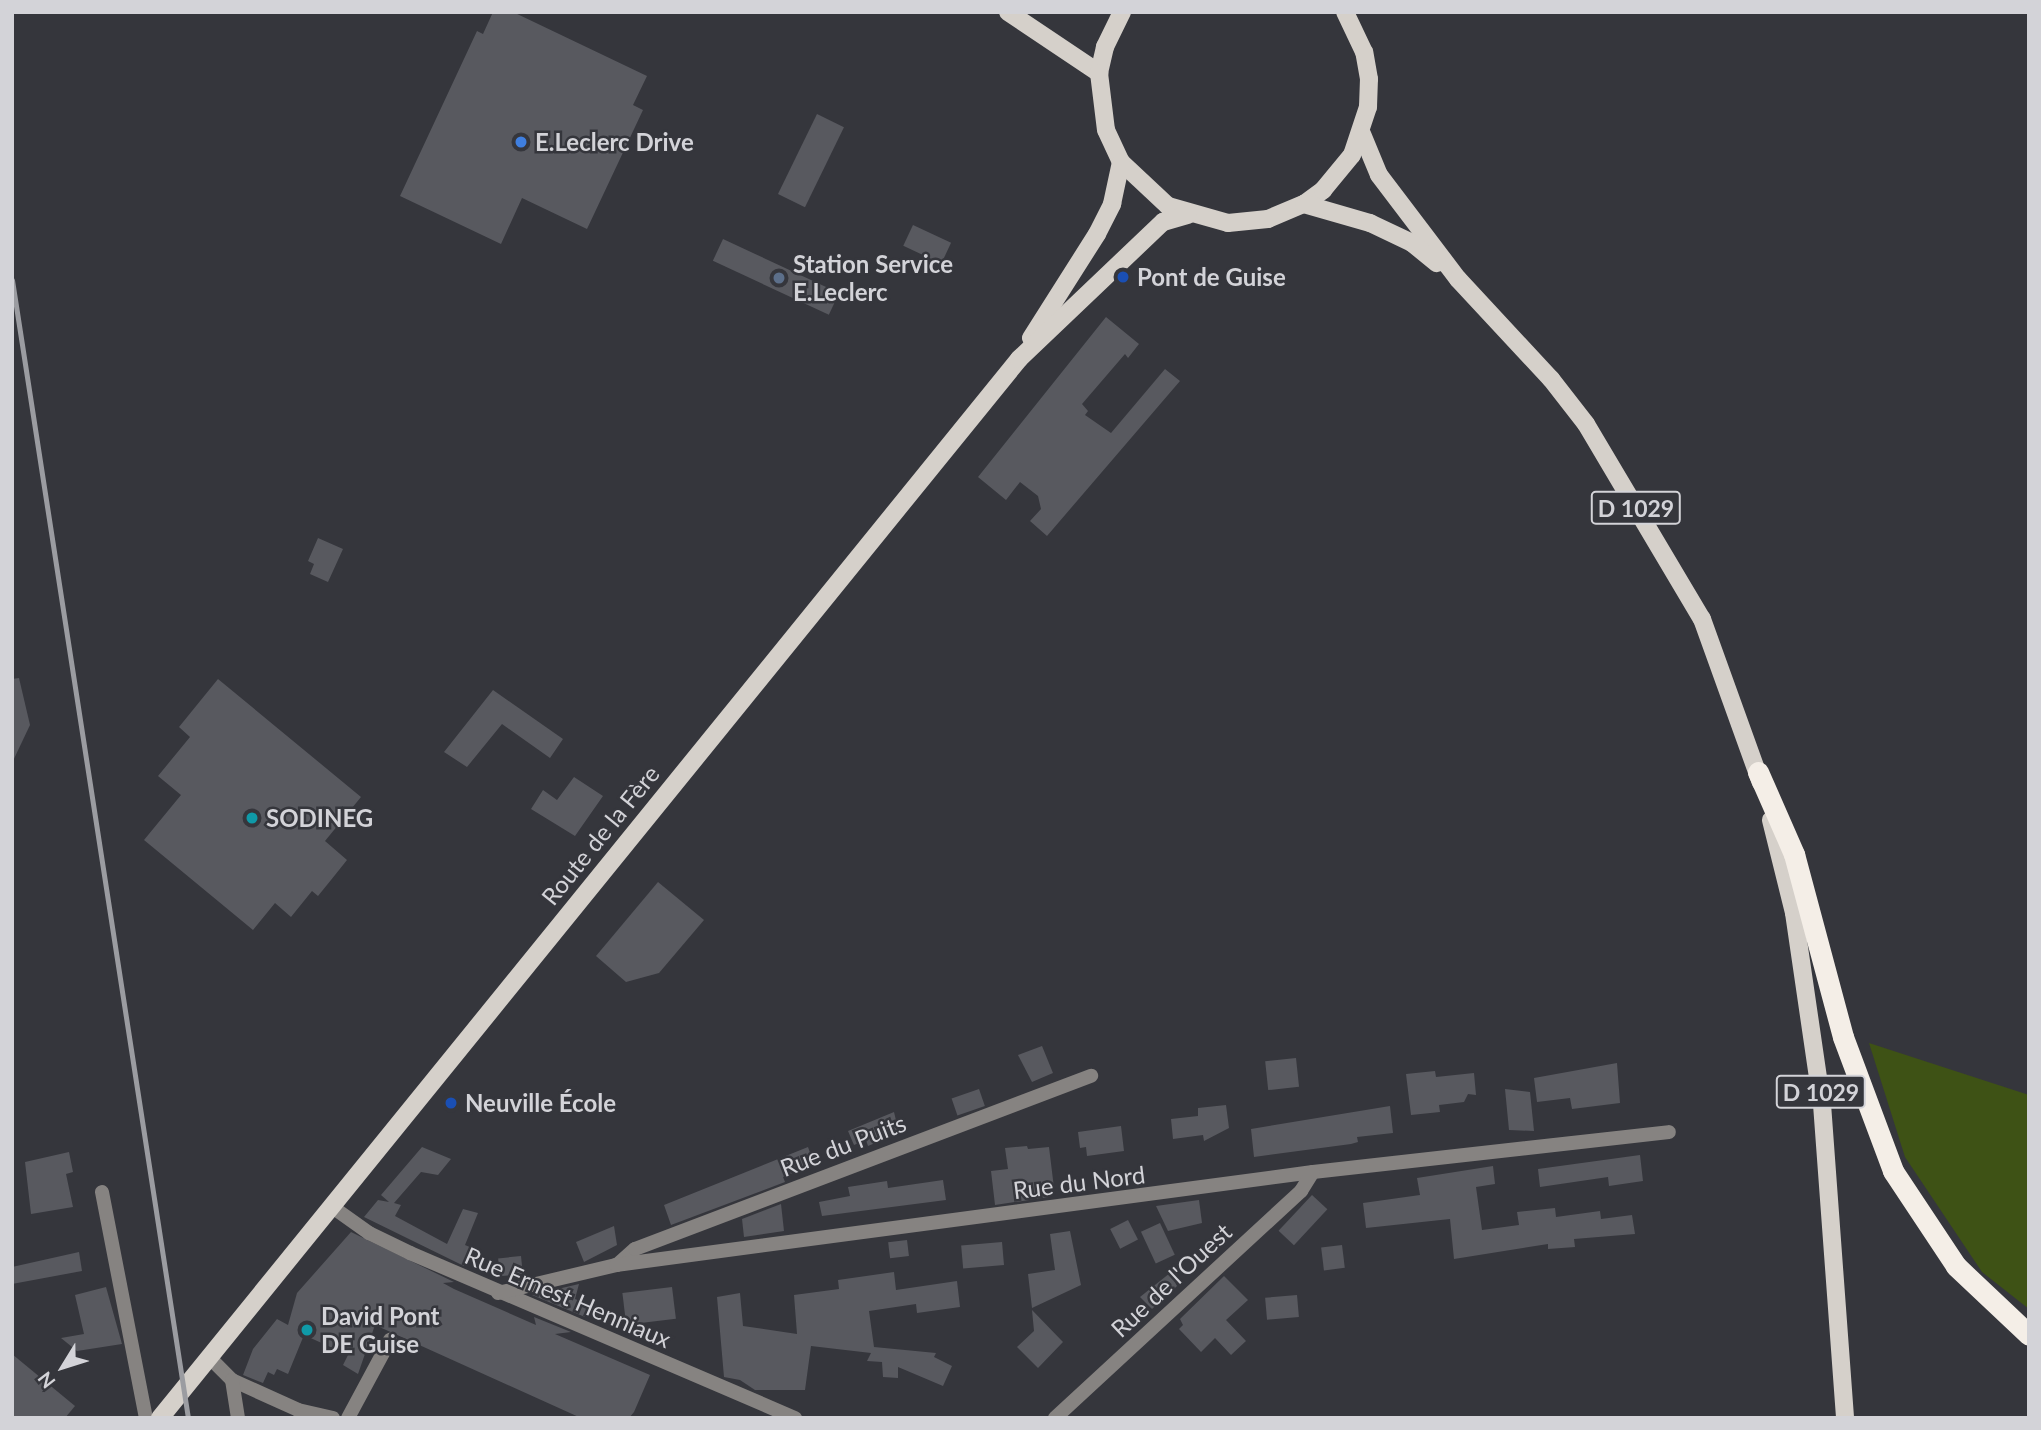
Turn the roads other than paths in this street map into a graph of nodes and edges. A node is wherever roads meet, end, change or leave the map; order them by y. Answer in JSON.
{"nodes":[{"id":1,"x":1008,"y":12,"type":"edge"},
{"id":2,"x":1122,"y":12,"type":"edge"},
{"id":3,"x":1352,"y":17,"type":"edge"},
{"id":4,"x":1100,"y":73,"type":"junction"},
{"id":5,"x":1362,"y":134,"type":"junction"},
{"id":6,"x":1121,"y":162,"type":"junction"},
{"id":7,"x":1304,"y":204,"type":"junction"},
{"id":8,"x":1188,"y":215,"type":"junction"},
{"id":9,"x":1458,"y":279,"type":"junction"},
{"id":10,"x":1019,"y":359,"type":"junction"},
{"id":11,"x":1758,"y":772,"type":"junction"},
{"id":12,"x":1091,"y":1076,"type":"dead end"},
{"id":13,"x":1669,"y":1132,"type":"dead end"},
{"id":14,"x":1313,"y":1172,"type":"junction"},
{"id":15,"x":102,"y":1192,"type":"dead end"},
{"id":16,"x":331,"y":1206,"type":"junction"},
{"id":17,"x":616,"y":1265,"type":"junction"},
{"id":18,"x":498,"y":1293,"type":"junction"},
{"id":19,"x":2029,"y":1335,"type":"edge"},
{"id":20,"x":390,"y":1340,"type":"dead end"},
{"id":21,"x":214,"y":1349,"type":"junction"},
{"id":22,"x":232,"y":1381,"type":"junction"},
{"id":23,"x":146,"y":1418,"type":"edge"},
{"id":24,"x":160,"y":1418,"type":"edge"},
{"id":25,"x":238,"y":1418,"type":"edge"},
{"id":26,"x":334,"y":1418,"type":"edge"},
{"id":27,"x":348,"y":1418,"type":"edge"},
{"id":28,"x":795,"y":1418,"type":"edge"},
{"id":29,"x":1055,"y":1418,"type":"edge"},
{"id":30,"x":1845,"y":1418,"type":"edge"}],
"edges":[{"from":1,"to":4,"type":"main road"},
{"from":2,"to":4,"type":"main road"},
{"from":3,"to":5,"type":"main road"},
{"from":4,"to":6,"type":"main road"},
{"from":5,"to":7,"type":"main road"},
{"from":5,"to":9,"type":"main road","number":"D 1029"},
{"from":6,"to":8,"type":"main road"},
{"from":6,"to":10,"type":"main road","name":"Route de la Fère"},
{"from":7,"to":8,"type":"main road"},
{"from":7,"to":9,"type":"main road","number":"D 1029"},
{"from":8,"to":10,"type":"main road","name":"Route de la Fère"},
{"from":9,"to":11,"type":"main road","number":"D 1029"},
{"from":10,"to":16,"type":"main road","name":"Route de la Fère"},
{"from":11,"to":19,"type":"highway"},
{"from":11,"to":30,"type":"main road","number":"D 1029"},
{"from":12,"to":17,"type":"street","name":"Rue du Puits"},
{"from":13,"to":14,"type":"street","name":"Rue du Nord"},
{"from":14,"to":17,"type":"street","name":"Rue du Nord"},
{"from":14,"to":29,"type":"street","name":"Rue de l'Ouest"},
{"from":15,"to":23,"type":"street"},
{"from":16,"to":18,"type":"street","name":"Rue Ernest Henniaux"},
{"from":16,"to":21,"type":"main road","name":"Route de la Fère"},
{"from":17,"to":18,"type":"street","name":"Rue du Nord"},
{"from":18,"to":28,"type":"street","name":"Rue Ernest Henniaux"},
{"from":20,"to":27,"type":"street"},
{"from":21,"to":22,"type":"street"},
{"from":21,"to":24,"type":"main road","name":"Route de la Fère"},
{"from":22,"to":25,"type":"street"},
{"from":22,"to":26,"type":"street"}]}
